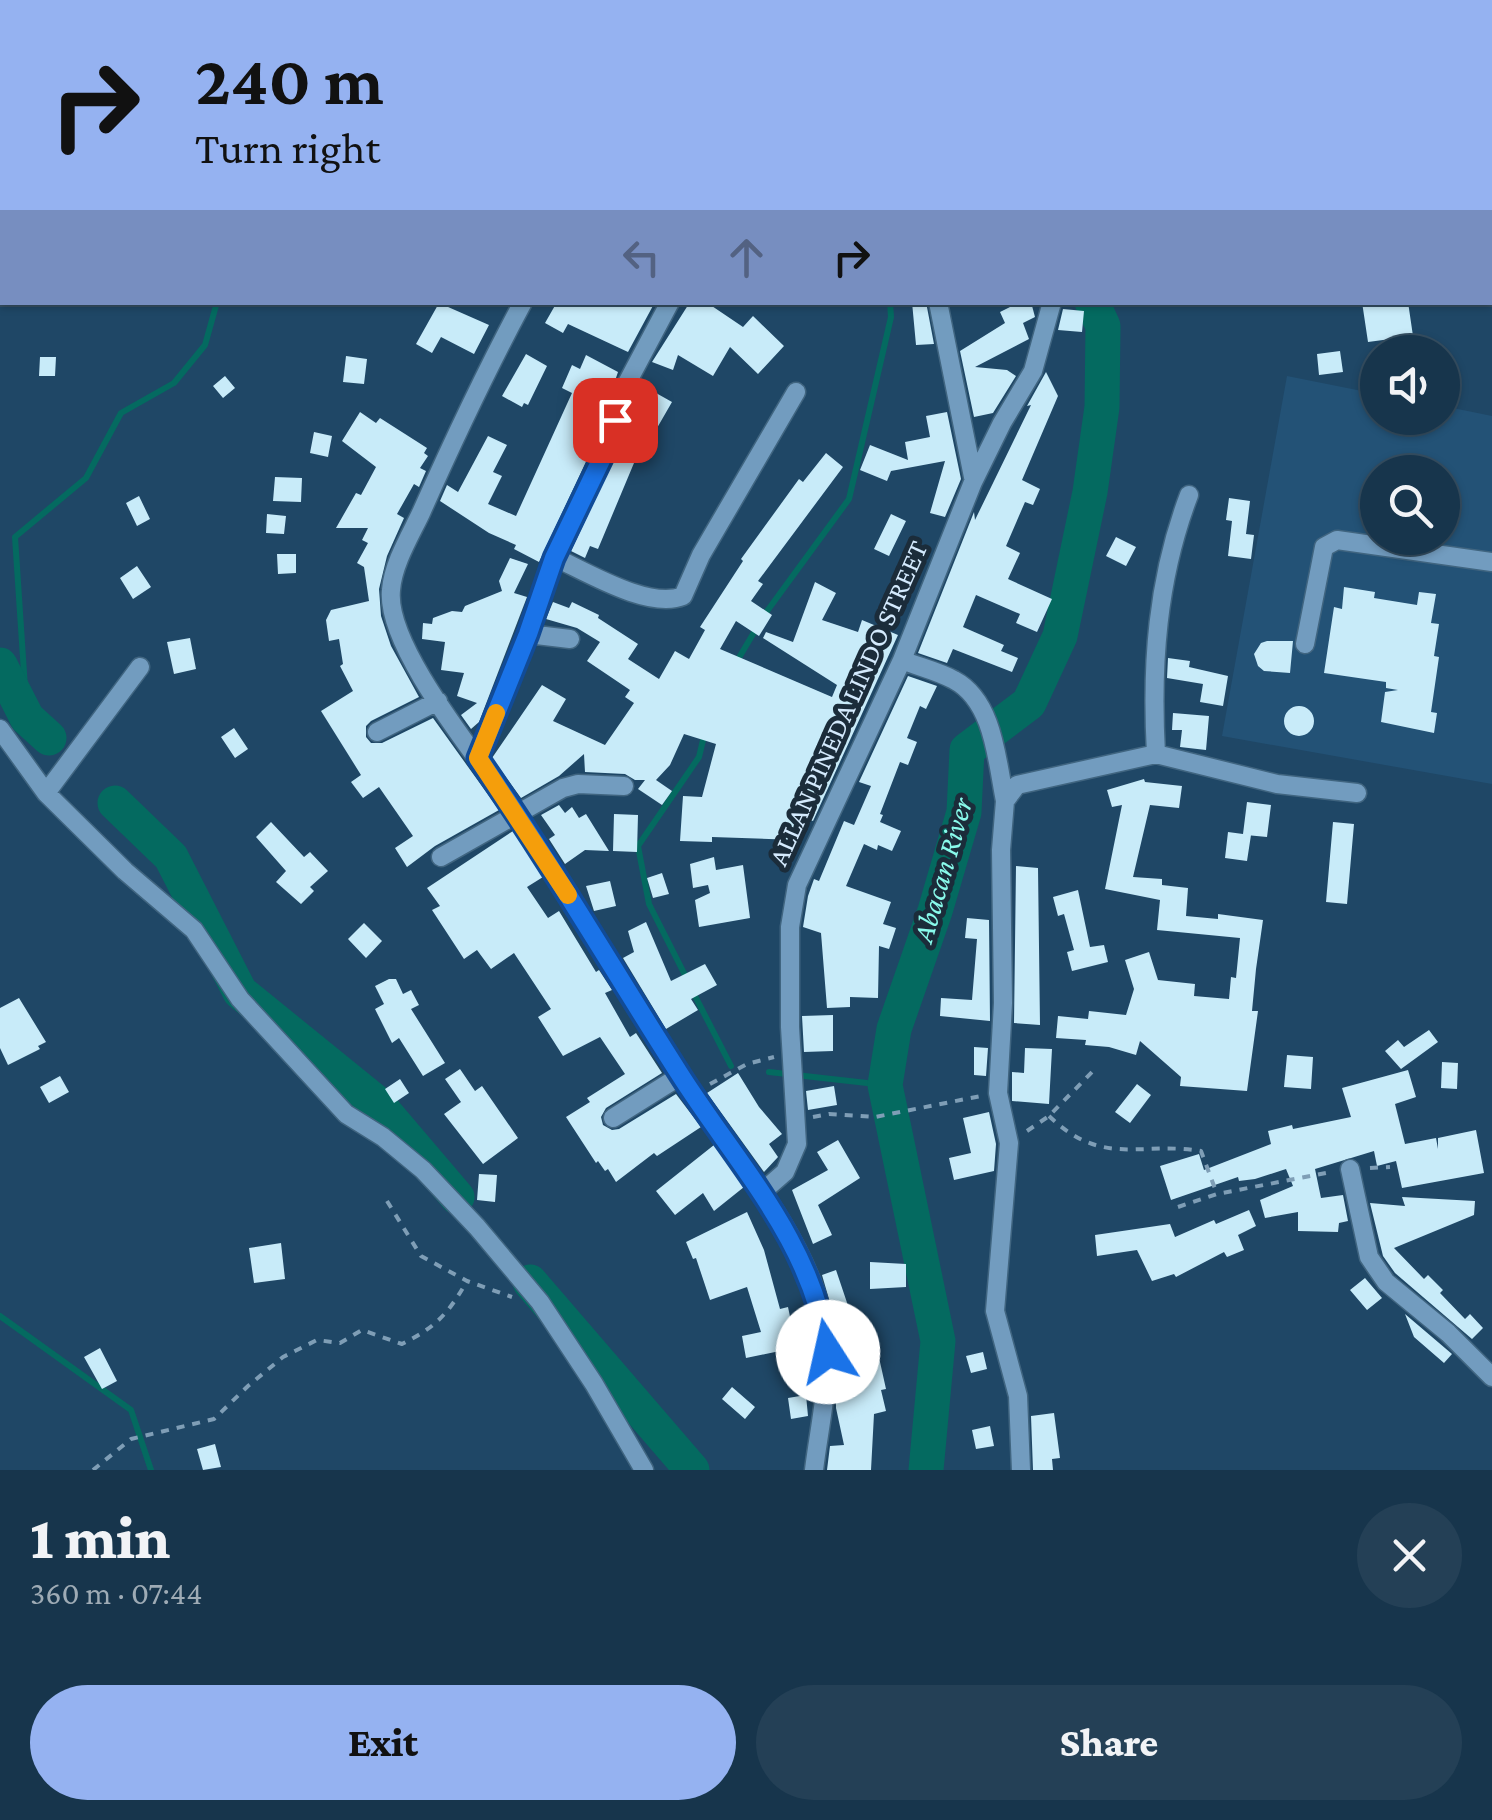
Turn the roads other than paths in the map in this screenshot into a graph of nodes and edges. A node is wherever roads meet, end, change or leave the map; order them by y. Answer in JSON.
{"nodes":[{"id":1,"x":521,"y":305,"type":"edge"},
{"id":2,"x":668,"y":305,"type":"edge"},
{"id":3,"x":939,"y":305,"type":"edge"},
{"id":4,"x":1051,"y":305,"type":"edge"},
{"id":5,"x":796,"y":392,"type":"dead end"},
{"id":6,"x":973,"y":482,"type":"junction"},
{"id":7,"x":1189,"y":495,"type":"dead end"},
{"id":8,"x":554,"y":558,"type":"junction"},
{"id":9,"x":1492,"y":562,"type":"edge"},
{"id":10,"x":528,"y":634,"type":"junction"},
{"id":11,"x":570,"y":639,"type":"dead end"},
{"id":12,"x":1305,"y":644,"type":"dead end"},
{"id":13,"x":902,"y":660,"type":"junction"},
{"id":14,"x":140,"y":667,"type":"dead end"},
{"id":15,"x":438,"y":702,"type":"junction"},
{"id":16,"x":0,"y":729,"type":"edge"},
{"id":17,"x":377,"y":732,"type":"dead end"},
{"id":18,"x":1156,"y":754,"type":"junction"},
{"id":19,"x":478,"y":758,"type":"junction"},
{"id":20,"x":624,"y":786,"type":"dead end"},
{"id":21,"x":46,"y":792,"type":"junction"},
{"id":22,"x":1356,"y":793,"type":"dead end"},
{"id":23,"x":1005,"y":800,"type":"junction"},
{"id":24,"x":518,"y":815,"type":"junction"},
{"id":25,"x":441,"y":856,"type":"dead end"},
{"id":26,"x":680,"y":1076,"type":"junction"},
{"id":27,"x":613,"y":1118,"type":"dead end"},
{"id":28,"x":1350,"y":1169,"type":"road end"},
{"id":29,"x":761,"y":1193,"type":"junction"},
{"id":30,"x":1492,"y":1377,"type":"edge"},
{"id":31,"x":644,"y":1470,"type":"edge"},
{"id":32,"x":814,"y":1470,"type":"edge"},
{"id":33,"x":1021,"y":1470,"type":"edge"}],
"edges":[{"from":1,"to":15,"type":"street"},
{"from":2,"to":8,"type":"street"},
{"from":3,"to":6,"type":"street"},
{"from":4,"to":6,"type":"street","name":"ALLAN PINEDA LINDO STREET"},
{"from":5,"to":8,"type":"street"},
{"from":6,"to":13,"type":"street","name":"ALLAN PINEDA LINDO STREET"},
{"from":7,"to":18,"type":"street"},
{"from":8,"to":10,"type":"street"},
{"from":9,"to":12,"type":"street"},
{"from":10,"to":11,"type":"street"},
{"from":10,"to":19,"type":"street"},
{"from":13,"to":23,"type":"street"},
{"from":13,"to":29,"type":"street","name":"ALLAN PINEDA LINDO STREET"},
{"from":14,"to":21,"type":"street"},
{"from":15,"to":17,"type":"street"},
{"from":15,"to":19,"type":"street"},
{"from":16,"to":21,"type":"street"},
{"from":18,"to":22,"type":"street"},
{"from":18,"to":23,"type":"street"},
{"from":19,"to":24,"type":"street"},
{"from":20,"to":24,"type":"street"},
{"from":21,"to":31,"type":"street"},
{"from":23,"to":33,"type":"street"},
{"from":24,"to":25,"type":"street"},
{"from":24,"to":26,"type":"street"},
{"from":26,"to":27,"type":"street"},
{"from":26,"to":29,"type":"street"},
{"from":28,"to":30,"type":"street"},
{"from":29,"to":32,"type":"street"}]}
